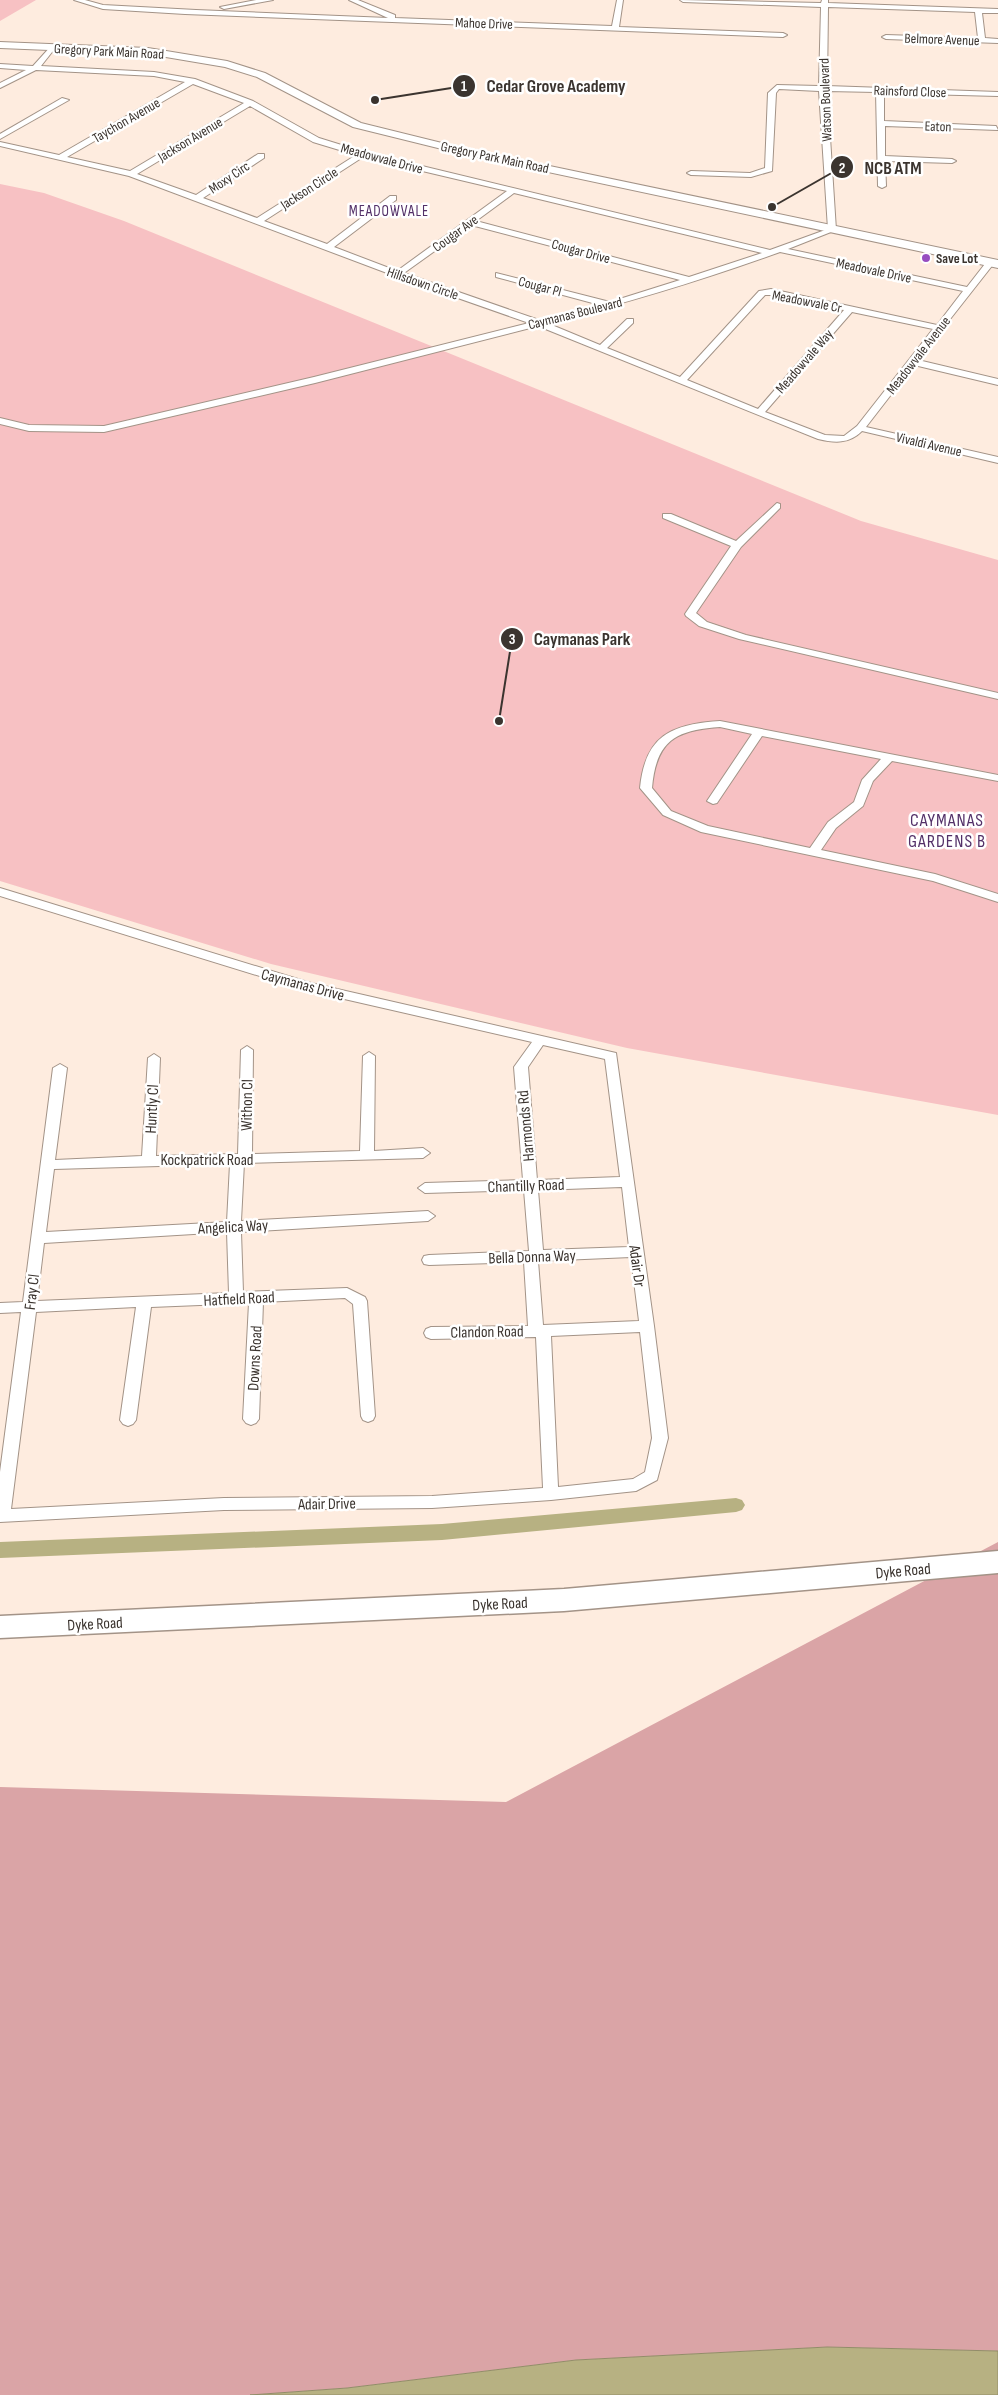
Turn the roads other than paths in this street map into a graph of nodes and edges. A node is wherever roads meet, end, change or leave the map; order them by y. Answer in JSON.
{"nodes":[{"id":1,"x":77,"y":0,"type":"edge"},
{"id":2,"x":117,"y":0,"type":"edge"},
{"id":3,"x":352,"y":0,"type":"edge"},
{"id":4,"x":620,"y":0,"type":"edge"},
{"id":5,"x":683,"y":0,"type":"edge"},
{"id":6,"x":266,"y":1,"type":"edge"},
{"id":7,"x":825,"y":2,"type":"edge"},
{"id":8,"x":369,"y":7,"type":"junction"},
{"id":9,"x":103,"y":8,"type":"junction"},
{"id":10,"x":978,"y":10,"type":"junction"},
{"id":11,"x":998,"y":11,"type":"edge"},
{"id":12,"x":185,"y":12,"type":"junction"},
{"id":13,"x":266,"y":16,"type":"junction"},
{"id":14,"x":354,"y":19,"type":"junction"},
{"id":15,"x":400,"y":20,"type":"junction"},
{"id":16,"x":615,"y":28,"type":"junction"},
{"id":17,"x":783,"y":35,"type":"dead end"},
{"id":18,"x":886,"y":37,"type":"dead end"},
{"id":19,"x":982,"y":40,"type":"junction"},
{"id":20,"x":998,"y":41,"type":"edge"},
{"id":21,"x":0,"y":45,"type":"edge"},
{"id":22,"x":52,"y":47,"type":"junction"},
{"id":23,"x":0,"y":66,"type":"edge"},
{"id":24,"x":36,"y":67,"type":"junction"},
{"id":25,"x":192,"y":81,"type":"junction"},
{"id":26,"x":0,"y":86,"type":"edge"},
{"id":27,"x":823,"y":88,"type":"junction"},
{"id":28,"x":880,"y":90,"type":"junction"},
{"id":29,"x":998,"y":94,"type":"edge"},
{"id":30,"x":65,"y":100,"type":"dead end"},
{"id":31,"x":250,"y":103,"type":"junction"},
{"id":32,"x":880,"y":123,"type":"junction"},
{"id":33,"x":996,"y":128,"type":"dead end"},
{"id":34,"x":0,"y":137,"type":"edge"},
{"id":35,"x":0,"y":144,"type":"edge"},
{"id":36,"x":362,"y":154,"type":"junction"},
{"id":37,"x":261,"y":156,"type":"dead end"},
{"id":38,"x":60,"y":158,"type":"junction"},
{"id":39,"x":880,"y":158,"type":"junction"},
{"id":40,"x":952,"y":161,"type":"dead end"},
{"id":41,"x":691,"y":173,"type":"dead end"},
{"id":42,"x":131,"y":174,"type":"junction"},
{"id":43,"x":882,"y":186,"type":"dead end"},
{"id":44,"x":512,"y":191,"type":"junction"},
{"id":45,"x":197,"y":198,"type":"junction"},
{"id":46,"x":394,"y":198,"type":"dead end"},
{"id":47,"x":257,"y":222,"type":"junction"},
{"id":48,"x":470,"y":222,"type":"junction"},
{"id":49,"x":832,"y":230,"type":"junction"},
{"id":50,"x":326,"y":248,"type":"junction"},
{"id":51,"x":774,"y":250,"type":"junction"},
{"id":52,"x":995,"y":263,"type":"edge"},
{"id":53,"x":398,"y":274,"type":"junction"},
{"id":54,"x":499,"y":275,"type":"dead end"},
{"id":55,"x":691,"y":280,"type":"junction"},
{"id":56,"x":970,"y":290,"type":"junction"},
{"id":57,"x":609,"y":305,"type":"junction"},
{"id":58,"x":850,"y":309,"type":"junction"},
{"id":59,"x":630,"y":321,"type":"dead end"},
{"id":60,"x":536,"y":322,"type":"junction"},
{"id":61,"x":940,"y":328,"type":"junction"},
{"id":62,"x":601,"y":349,"type":"junction"},
{"id":63,"x":913,"y":362,"type":"junction"},
{"id":64,"x":680,"y":382,"type":"junction"},
{"id":65,"x":998,"y":382,"type":"edge"},
{"id":66,"x":759,"y":413,"type":"junction"},
{"id":67,"x":0,"y":421,"type":"edge"},
{"id":68,"x":860,"y":428,"type":"junction"},
{"id":69,"x":840,"y":441,"type":"joint"},
{"id":70,"x":998,"y":460,"type":"edge"},
{"id":71,"x":777,"y":506,"type":"dead end"},
{"id":72,"x":668,"y":516,"type":"dead end"},
{"id":73,"x":737,"y":546,"type":"junction"},
{"id":74,"x":998,"y":696,"type":"edge"},
{"id":75,"x":759,"y":732,"type":"junction"},
{"id":76,"x":889,"y":757,"type":"junction"},
{"id":77,"x":998,"y":778,"type":"edge"},
{"id":78,"x":713,"y":800,"type":"dead end"},
{"id":79,"x":814,"y":852,"type":"junction"},
{"id":80,"x":0,"y":892,"type":"edge"},
{"id":81,"x":998,"y":898,"type":"edge"},
{"id":82,"x":540,"y":1040,"type":"junction"},
{"id":83,"x":246,"y":1050,"type":"dead end"},
{"id":84,"x":369,"y":1056,"type":"dead end"},
{"id":85,"x":611,"y":1056,"type":"joint"},
{"id":86,"x":154,"y":1058,"type":"dead end"},
{"id":87,"x":60,"y":1068,"type":"dead end"},
{"id":88,"x":423,"y":1153,"type":"dead end"},
{"id":89,"x":367,"y":1156,"type":"junction"},
{"id":90,"x":149,"y":1159,"type":"junction"},
{"id":91,"x":241,"y":1159,"type":"junction"},
{"id":92,"x":47,"y":1165,"type":"junction"},
{"id":93,"x":627,"y":1182,"type":"junction"},
{"id":94,"x":530,"y":1185,"type":"junction"},
{"id":95,"x":425,"y":1188,"type":"dead end"},
{"id":96,"x":428,"y":1216,"type":"dead end"},
{"id":97,"x":234,"y":1226,"type":"junction"},
{"id":98,"x":38,"y":1238,"type":"junction"},
{"id":99,"x":636,"y":1252,"type":"junction"},
{"id":100,"x":534,"y":1256,"type":"junction"},
{"id":101,"x":429,"y":1260,"type":"dead end"},
{"id":102,"x":256,"y":1297,"type":"junction"},
{"id":103,"x":236,"y":1298,"type":"junction"},
{"id":104,"x":144,"y":1303,"type":"junction"},
{"id":105,"x":0,"y":1308,"type":"edge"},
{"id":106,"x":29,"y":1308,"type":"junction"},
{"id":107,"x":647,"y":1326,"type":"junction"},
{"id":108,"x":540,"y":1331,"type":"junction"},
{"id":109,"x":431,"y":1332,"type":"dead end"},
{"id":110,"x":368,"y":1416,"type":"dead end"},
{"id":111,"x":251,"y":1419,"type":"dead end"},
{"id":112,"x":128,"y":1420,"type":"dead end"},
{"id":113,"x":652,"y":1476,"type":"joint"},
{"id":114,"x":550,"y":1494,"type":"junction"},
{"id":115,"x":1,"y":1516,"type":"edge"},
{"id":116,"x":998,"y":1562,"type":"edge"},
{"id":117,"x":0,"y":1627,"type":"edge"}],
"edges":[{"from":1,"to":9,"type":"street"},
{"from":2,"to":9,"type":"street"},
{"from":3,"to":8,"type":"street"},
{"from":4,"to":16,"type":"street"},
{"from":5,"to":7,"type":"street"},
{"from":6,"to":12,"type":"street"},
{"from":6,"to":13,"type":"street"},
{"from":7,"to":10,"type":"street"},
{"from":7,"to":27,"type":"street","name":"Watson Boulevard"},
{"from":8,"to":14,"type":"street"},
{"from":8,"to":15,"type":"street"},
{"from":9,"to":12,"type":"street"},
{"from":10,"to":11,"type":"street"},
{"from":10,"to":19,"type":"street"},
{"from":12,"to":13,"type":"street","name":"Mahoe Drive"},
{"from":13,"to":14,"type":"street","name":"Mahoe Drive"},
{"from":14,"to":15,"type":"street","name":"Mahoe Drive"},
{"from":15,"to":16,"type":"street","name":"Mahoe Drive"},
{"from":16,"to":17,"type":"street","name":"Mahoe Drive"},
{"from":18,"to":19,"type":"street","name":"Belmore Avenue"},
{"from":19,"to":20,"type":"street","name":"Belmore Avenue"},
{"from":21,"to":22,"type":"street","name":"Gregory Park Main Road"},
{"from":22,"to":24,"type":"street"},
{"from":22,"to":49,"type":"street","name":"Gregory Park Main Road"},
{"from":23,"to":24,"type":"street","name":"Meadowvale Drive"},
{"from":24,"to":25,"type":"street","name":"Meadowvale Drive"},
{"from":24,"to":26,"type":"street"},
{"from":25,"to":31,"type":"street","name":"Meadowvale Drive"},
{"from":25,"to":38,"type":"street","name":"Taychon Avenue"},
{"from":27,"to":28,"type":"street","name":"Rainsford Close"},
{"from":27,"to":41,"type":"street","name":"Rainsford Close"},
{"from":27,"to":49,"type":"street","name":"Watson Boulevard"},
{"from":28,"to":29,"type":"street","name":"Rainsford Close"},
{"from":28,"to":32,"type":"street"},
{"from":30,"to":34,"type":"street"},
{"from":31,"to":36,"type":"street","name":"Meadowvale Drive"},
{"from":31,"to":42,"type":"street","name":"Jackson Avenue"},
{"from":32,"to":33,"type":"street","name":"Eaton"},
{"from":32,"to":39,"type":"street"},
{"from":35,"to":38,"type":"street","name":"Hillsdown Circle"},
{"from":36,"to":44,"type":"street","name":"Meadowvale Drive"},
{"from":36,"to":47,"type":"street","name":"Jackson Circle"},
{"from":37,"to":45,"type":"street","name":"Moxy Circ"},
{"from":38,"to":42,"type":"street","name":"Hillsdown Circle"},
{"from":39,"to":40,"type":"street"},
{"from":39,"to":43,"type":"street"},
{"from":42,"to":45,"type":"street","name":"Hillsdown Circle"},
{"from":44,"to":48,"type":"street","name":"Cougar Ave"},
{"from":44,"to":51,"type":"street","name":"Meadowvale Drive"},
{"from":45,"to":47,"type":"street","name":"Hillsdown Circle"},
{"from":46,"to":50,"type":"street"},
{"from":47,"to":50,"type":"street","name":"Hillsdown Circle"},
{"from":48,"to":53,"type":"street","name":"Cougar Ave"},
{"from":48,"to":55,"type":"street","name":"Cougar Drive"},
{"from":49,"to":51,"type":"street","name":"Caymanas Boulevard"},
{"from":49,"to":52,"type":"street","name":"Gregory Park Main Road"},
{"from":50,"to":53,"type":"street","name":"Hillsdown Circle"},
{"from":51,"to":55,"type":"street","name":"Caymanas Boulevard"},
{"from":51,"to":56,"type":"street","name":"Meadovale Drive"},
{"from":52,"to":56,"type":"street","name":"Meadowvale Avenue"},
{"from":53,"to":60,"type":"street","name":"Hillsdown Circle"},
{"from":54,"to":57,"type":"street","name":"Cougar Pl"},
{"from":55,"to":57,"type":"street","name":"Caymanas Boulevard"},
{"from":56,"to":61,"type":"street","name":"Meadowvale Avenue"},
{"from":57,"to":60,"type":"street","name":"Caymanas Boulevard"},
{"from":58,"to":61,"type":"street","name":"Meadowvale Cr"},
{"from":58,"to":64,"type":"street","name":"Meadowvale Cr"},
{"from":58,"to":66,"type":"street","name":"Meadowvale Way"},
{"from":59,"to":62,"type":"street"},
{"from":60,"to":62,"type":"street","name":"Hillsdown Circle"},
{"from":60,"to":67,"type":"street","name":"Caymanas Boulevard"},
{"from":61,"to":63,"type":"street","name":"Meadowvale Avenue"},
{"from":62,"to":64,"type":"street","name":"Hillsdown Circle"},
{"from":63,"to":65,"type":"street"},
{"from":63,"to":68,"type":"street","name":"Meadowvale Avenue"},
{"from":64,"to":66,"type":"street","name":"Hillsdown Circle"},
{"from":66,"to":69,"type":"street","name":"Hillsdown Circle"},
{"from":68,"to":69,"type":"street","name":"Meadowvale Avenue"},
{"from":68,"to":70,"type":"street","name":"Vivaldi Avenue"},
{"from":71,"to":73,"type":"street"},
{"from":72,"to":73,"type":"street"},
{"from":73,"to":74,"type":"street"},
{"from":75,"to":76,"type":"street"},
{"from":75,"to":78,"type":"street"},
{"from":75,"to":79,"type":"street"},
{"from":76,"to":77,"type":"street"},
{"from":76,"to":79,"type":"street"},
{"from":79,"to":81,"type":"street"},
{"from":80,"to":82,"type":"street","name":"Caymanas Drive"},
{"from":82,"to":85,"type":"street","name":"Caymanas Drive"},
{"from":82,"to":94,"type":"street","name":"Harmonds Rd"},
{"from":83,"to":91,"type":"street","name":"Withon Cl"},
{"from":84,"to":89,"type":"street"},
{"from":85,"to":93,"type":"street","name":"Adair Dr"},
{"from":86,"to":90,"type":"street","name":"Huntly Cl"},
{"from":87,"to":92,"type":"street","name":"Fray Cl"},
{"from":88,"to":89,"type":"street","name":"Kockpatrick Road"},
{"from":89,"to":91,"type":"street","name":"Kockpatrick Road"},
{"from":90,"to":91,"type":"street","name":"Kockpatrick Road"},
{"from":90,"to":92,"type":"street","name":"Kockpatrick Road"},
{"from":91,"to":97,"type":"street","name":"Withon Cl"},
{"from":92,"to":98,"type":"street","name":"Fray Cl"},
{"from":93,"to":94,"type":"street","name":"Chantilly Road"},
{"from":93,"to":99,"type":"street","name":"Adair Dr"},
{"from":94,"to":95,"type":"street","name":"Chantilly Road"},
{"from":94,"to":100,"type":"street","name":"Harmonds Rd"},
{"from":96,"to":97,"type":"street","name":"Angelica Way"},
{"from":97,"to":98,"type":"street","name":"Angelica Way"},
{"from":97,"to":103,"type":"street","name":"Withon Cl"},
{"from":98,"to":106,"type":"street","name":"Fray Cl"},
{"from":99,"to":100,"type":"street","name":"Bella Donna Way"},
{"from":99,"to":107,"type":"street","name":"Adair Dr"},
{"from":100,"to":101,"type":"street","name":"Bella Donna Way"},
{"from":100,"to":108,"type":"street","name":"Harmonds Rd"},
{"from":102,"to":103,"type":"street","name":"Hatfield Road"},
{"from":102,"to":110,"type":"street","name":"Hatfield Road"},
{"from":102,"to":111,"type":"street","name":"Downs Road"},
{"from":103,"to":104,"type":"street","name":"Hatfield Road"},
{"from":104,"to":106,"type":"street","name":"Hatfield Road"},
{"from":104,"to":112,"type":"street"},
{"from":105,"to":106,"type":"street","name":"Hatfield Road"},
{"from":106,"to":115,"type":"street","name":"Fray Cl"},
{"from":107,"to":108,"type":"street","name":"Clandon Road"},
{"from":107,"to":113,"type":"street","name":"Adair Dr"},
{"from":108,"to":109,"type":"street","name":"Clandon Road"},
{"from":108,"to":114,"type":"street","name":"Harmonds Rd"},
{"from":113,"to":114,"type":"street","name":"Adair Drive"},
{"from":114,"to":115,"type":"street","name":"Adair Drive"},
{"from":116,"to":117,"type":"main road","name":"Dyke Road"}]}
